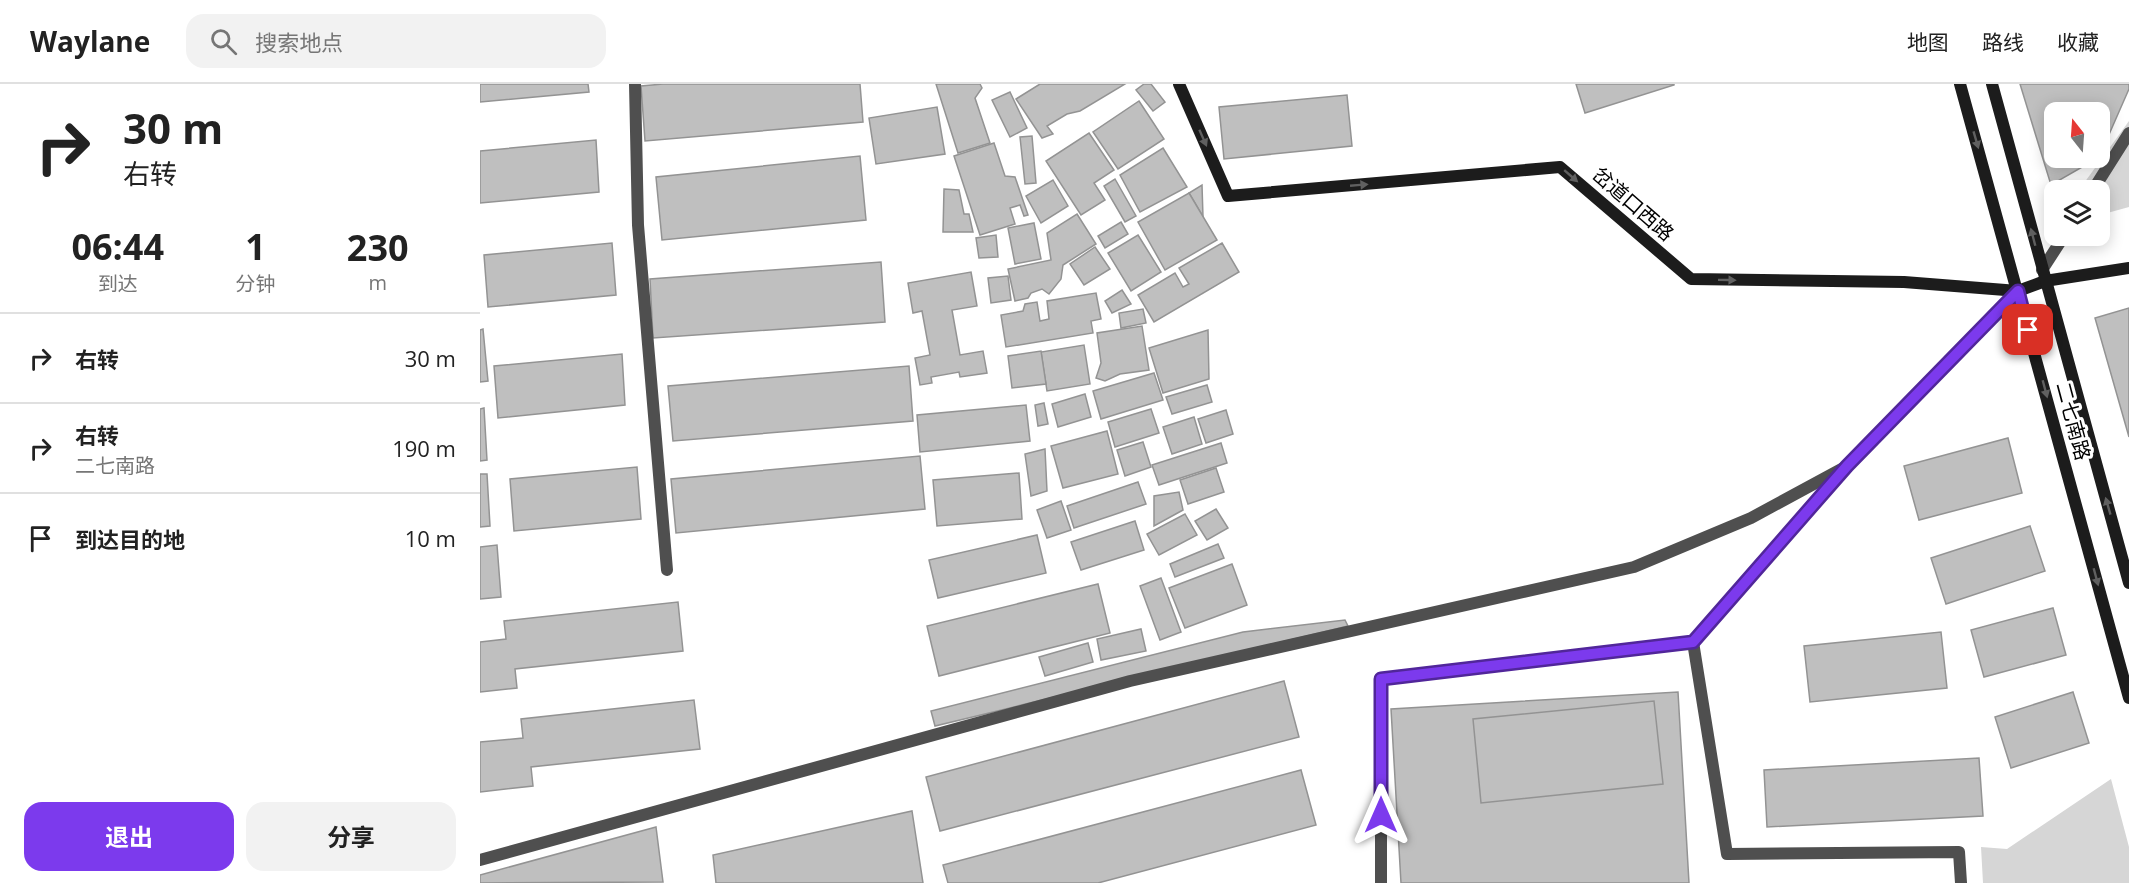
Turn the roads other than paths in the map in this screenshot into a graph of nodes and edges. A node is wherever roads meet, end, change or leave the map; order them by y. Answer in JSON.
{"nodes":[{"id":1,"x":635,"y":84,"type":"edge"},
{"id":2,"x":1179,"y":84,"type":"edge"},
{"id":3,"x":1960,"y":84,"type":"edge"},
{"id":4,"x":1992,"y":84,"type":"edge"},
{"id":5,"x":2129,"y":133,"type":"edge"},
{"id":6,"x":2099,"y":180,"type":"edge"},
{"id":7,"x":2059,"y":246,"type":"edge"},
{"id":8,"x":2129,"y":268,"type":"edge"},
{"id":9,"x":2044,"y":276,"type":"junction"},
{"id":10,"x":2018,"y":291,"type":"junction"},
{"id":11,"x":1847,"y":466,"type":"junction"},
{"id":12,"x":667,"y":570,"type":"dead end"},
{"id":13,"x":2129,"y":583,"type":"edge"},
{"id":14,"x":1693,"y":642,"type":"junction"},
{"id":15,"x":2129,"y":698,"type":"edge"},
{"id":16,"x":480,"y":860,"type":"edge"},
{"id":17,"x":1381,"y":883,"type":"edge"},
{"id":18,"x":1961,"y":883,"type":"edge"}],
"edges":[{"from":1,"to":12,"type":"street"},
{"from":2,"to":10,"type":"main road","name":"岔道口西路","one_way":true},
{"from":3,"to":10,"type":"main road","name":"二七南路","one_way":true},
{"from":9,"to":4,"type":"main road","name":"二七南路","one_way":true},
{"from":5,"to":6,"type":"street"},
{"from":7,"to":9,"type":"street"},
{"from":8,"to":9,"type":"main road","name":"岔道口西路"},
{"from":9,"to":10,"type":"main road","name":"岔道口西路"},
{"from":13,"to":9,"type":"main road","name":"二七南路","one_way":true},
{"from":10,"to":11,"type":"street"},
{"from":10,"to":15,"type":"main road","name":"二七南路","one_way":true},
{"from":11,"to":14,"type":"street"},
{"from":11,"to":16,"type":"street"},
{"from":14,"to":17,"type":"street"},
{"from":14,"to":18,"type":"street"}]}
